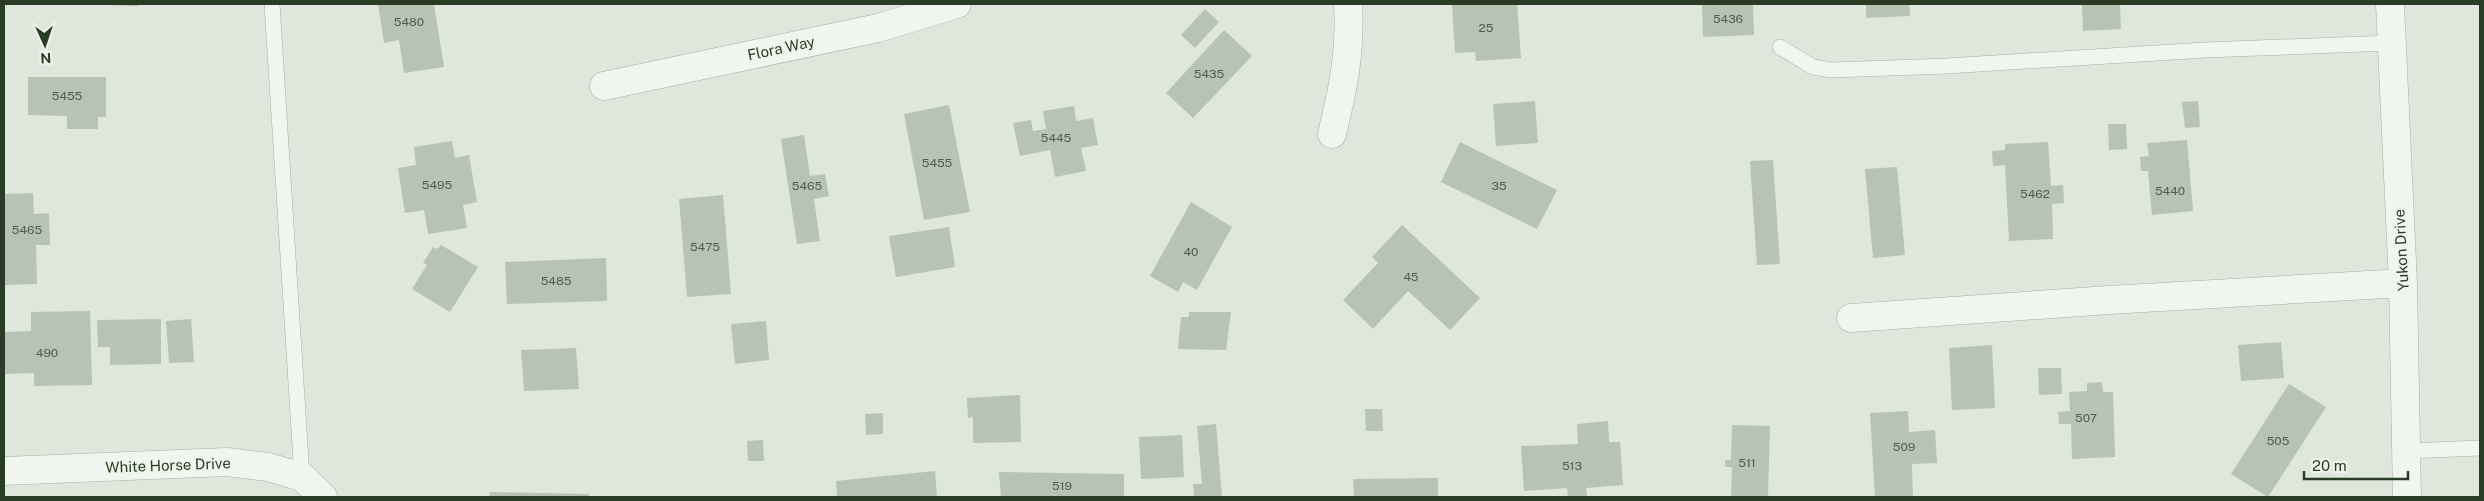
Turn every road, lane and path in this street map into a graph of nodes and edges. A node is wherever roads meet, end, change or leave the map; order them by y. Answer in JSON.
{"nodes":[{"id":1,"x":272,"y":4,"type":"edge"},
{"id":2,"x":958,"y":4,"type":"edge"},
{"id":3,"x":1348,"y":4,"type":"edge"},
{"id":4,"x":2390,"y":4,"type":"edge"},
{"id":5,"x":2391,"y":43,"type":"junction"},
{"id":6,"x":1780,"y":47,"type":"dead end"},
{"id":7,"x":604,"y":86,"type":"dead end"},
{"id":8,"x":1332,"y":134,"type":"dead end"},
{"id":9,"x":2403,"y":283,"type":"junction"},
{"id":10,"x":1851,"y":318,"type":"dead end"},
{"id":11,"x":2480,"y":448,"type":"edge"},
{"id":12,"x":2407,"y":451,"type":"junction"},
{"id":13,"x":4,"y":471,"type":"edge"},
{"id":14,"x":302,"y":477,"type":"junction"},
{"id":15,"x":323,"y":497,"type":"edge"},
{"id":16,"x":2407,"y":497,"type":"edge"}],
"edges":[{"from":1,"to":14,"type":"lane"},
{"from":2,"to":7,"type":"street","name":"Flora Way"},
{"from":3,"to":8,"type":"street"},
{"from":4,"to":5,"type":"street","name":"Yukon Drive"},
{"from":5,"to":6,"type":"lane"},
{"from":5,"to":9,"type":"street","name":"Yukon Drive"},
{"from":9,"to":10,"type":"street"},
{"from":9,"to":12,"type":"street","name":"Yukon Drive"},
{"from":11,"to":12,"type":"lane"},
{"from":12,"to":16,"type":"street","name":"Yukon Drive"},
{"from":13,"to":14,"type":"street","name":"White Horse Drive"},
{"from":14,"to":15,"type":"street","name":"White Horse Drive"}]}
